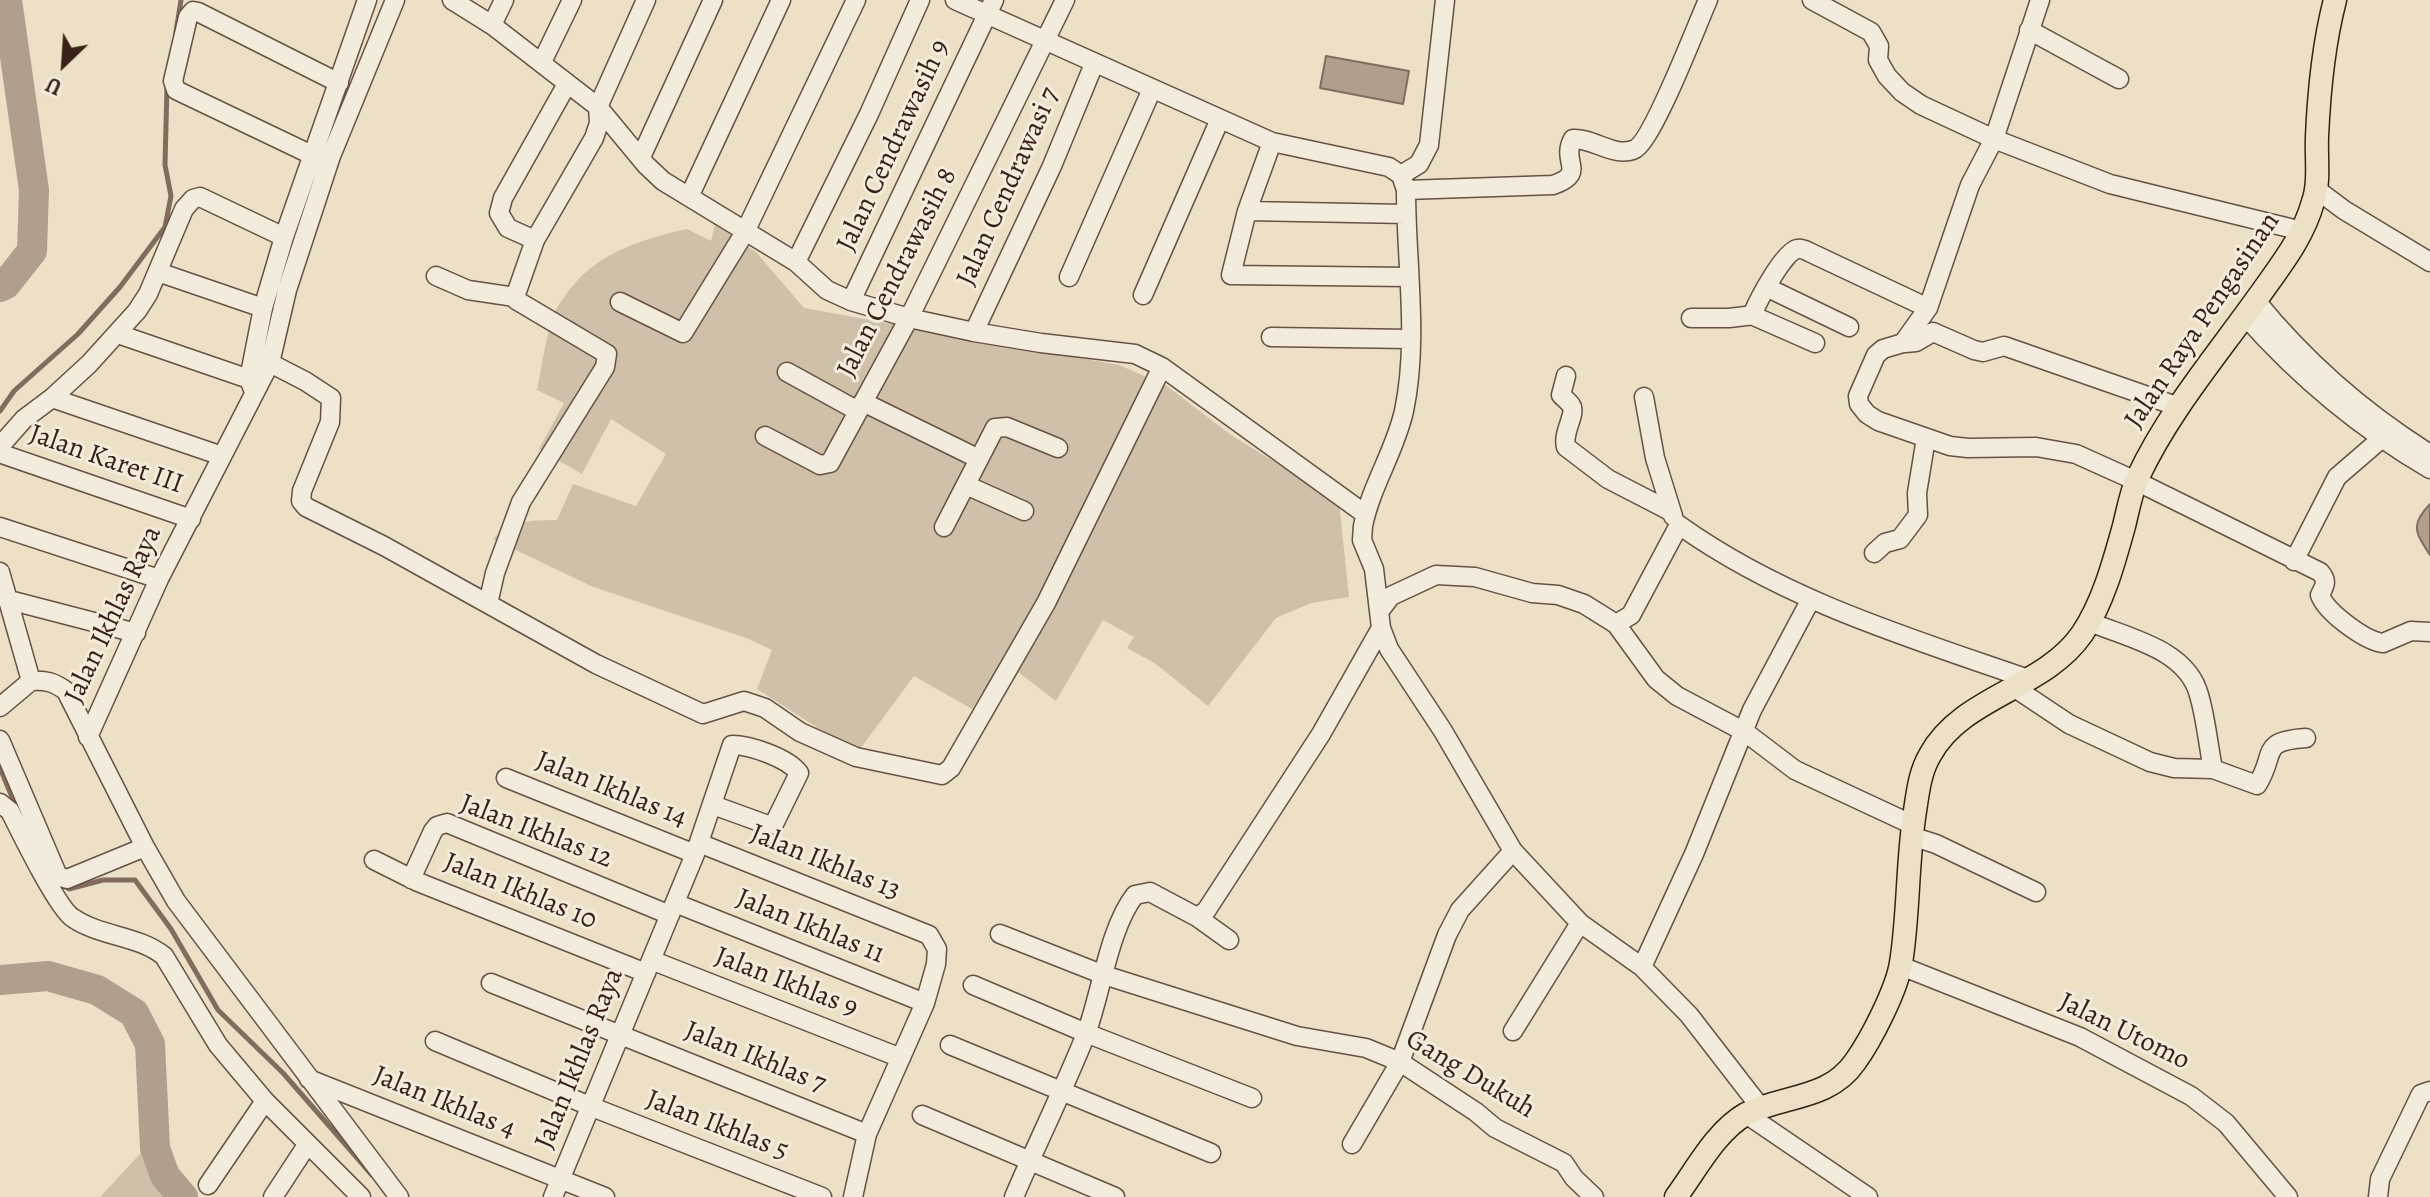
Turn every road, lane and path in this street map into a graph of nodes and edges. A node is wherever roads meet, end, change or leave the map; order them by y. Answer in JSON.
{"nodes":[{"id":1,"x":367,"y":0,"type":"edge"},
{"id":2,"x":395,"y":0,"type":"edge"},
{"id":3,"x":452,"y":0,"type":"edge"},
{"id":4,"x":504,"y":0,"type":"edge"},
{"id":5,"x":572,"y":0,"type":"edge"},
{"id":6,"x":646,"y":0,"type":"edge"},
{"id":7,"x":713,"y":0,"type":"edge"},
{"id":8,"x":781,"y":0,"type":"edge"},
{"id":9,"x":856,"y":0,"type":"edge"},
{"id":10,"x":920,"y":0,"type":"edge"},
{"id":11,"x":955,"y":0,"type":"edge"},
{"id":12,"x":1065,"y":0,"type":"edge"},
{"id":13,"x":1445,"y":0,"type":"edge"},
{"id":14,"x":1708,"y":0,"type":"edge"},
{"id":15,"x":1812,"y":0,"type":"edge"},
{"id":16,"x":2040,"y":0,"type":"edge"},
{"id":17,"x":2335,"y":0,"type":"edge"},
{"id":18,"x":990,"y":8,"type":"edge"},
{"id":19,"x":492,"y":25,"type":"junction"},
{"id":20,"x":2029,"y":30,"type":"junction"},
{"id":21,"x":1045,"y":42,"type":"junction"},
{"id":22,"x":542,"y":62,"type":"junction"},
{"id":23,"x":1094,"y":64,"type":"junction"},
{"id":24,"x":2119,"y":79,"type":"dead end"},
{"id":25,"x":339,"y":83,"type":"junction"},
{"id":26,"x":567,"y":84,"type":"junction"},
{"id":27,"x":1152,"y":89,"type":"junction"},
{"id":28,"x":598,"y":107,"type":"junction"},
{"id":29,"x":1220,"y":119,"type":"junction"},
{"id":30,"x":1994,"y":139,"type":"junction"},
{"id":31,"x":1272,"y":142,"type":"junction"},
{"id":32,"x":314,"y":156,"type":"junction"},
{"id":33,"x":641,"y":157,"type":"junction"},
{"id":34,"x":1404,"y":183,"type":"junction"},
{"id":35,"x":2316,"y":189,"type":"junction"},
{"id":36,"x":689,"y":197,"type":"junction"},
{"id":37,"x":1247,"y":211,"type":"junction"},
{"id":38,"x":1406,"y":214,"type":"junction"},
{"id":39,"x":2302,"y":231,"type":"junction"},
{"id":40,"x":745,"y":232,"type":"junction"},
{"id":41,"x":284,"y":237,"type":"junction"},
{"id":42,"x":535,"y":240,"type":"junction"},
{"id":43,"x":796,"y":262,"type":"junction"},
{"id":44,"x":2430,"y":262,"type":"edge"},
{"id":45,"x":158,"y":272,"type":"junction"},
{"id":46,"x":436,"y":276,"type":"dead end"},
{"id":47,"x":1069,"y":277,"type":"dead end"},
{"id":48,"x":1409,"y":277,"type":"junction"},
{"id":49,"x":1766,"y":287,"type":"junction"},
{"id":50,"x":1143,"y":295,"type":"dead end"},
{"id":51,"x":515,"y":297,"type":"junction"},
{"id":52,"x":851,"y":301,"type":"junction"},
{"id":53,"x":620,"y":302,"type":"dead end"},
{"id":54,"x":263,"y":308,"type":"junction"},
{"id":55,"x":1928,"y":308,"type":"junction"},
{"id":56,"x":2250,"y":308,"type":"junction"},
{"id":57,"x":1754,"y":315,"type":"junction"},
{"id":58,"x":909,"y":318,"type":"junction"},
{"id":59,"x":1691,"y":318,"type":"dead end"},
{"id":60,"x":1849,"y":327,"type":"dead end"},
{"id":61,"x":974,"y":332,"type":"junction"},
{"id":62,"x":118,"y":334,"type":"junction"},
{"id":63,"x":1271,"y":337,"type":"dead end"},
{"id":64,"x":1410,"y":339,"type":"junction"},
{"id":65,"x":1815,"y":343,"type":"dead end"},
{"id":66,"x":1903,"y":343,"type":"junction"},
{"id":67,"x":270,"y":363,"type":"junction"},
{"id":68,"x":1162,"y":367,"type":"junction"},
{"id":69,"x":787,"y":372,"type":"dead end"},
{"id":70,"x":1566,"y":376,"type":"dead end"},
{"id":71,"x":251,"y":386,"type":"junction"},
{"id":72,"x":1644,"y":397,"type":"dead end"},
{"id":73,"x":52,"y":398,"type":"junction"},
{"id":74,"x":861,"y":406,"type":"junction"},
{"id":75,"x":2179,"y":407,"type":"junction"},
{"id":76,"x":2385,"y":435,"type":"junction"},
{"id":77,"x":765,"y":436,"type":"dead end"},
{"id":78,"x":1926,"y":438,"type":"junction"},
{"id":79,"x":1058,"y":448,"type":"dead end"},
{"id":80,"x":2430,"y":454,"type":"edge"},
{"id":81,"x":222,"y":456,"type":"junction"},
{"id":82,"x":979,"y":459,"type":"junction"},
{"id":83,"x":2430,"y":469,"type":"edge"},
{"id":84,"x":2136,"y":481,"type":"junction"},
{"id":85,"x":966,"y":485,"type":"junction"},
{"id":86,"x":1024,"y":511,"type":"dead end"},
{"id":87,"x":1365,"y":514,"type":"junction"},
{"id":88,"x":1674,"y":518,"type":"junction"},
{"id":89,"x":191,"y":519,"type":"junction"},
{"id":90,"x":0,"y":527,"type":"edge"},
{"id":91,"x":944,"y":527,"type":"dead end"},
{"id":92,"x":1874,"y":553,"type":"dead end"},
{"id":93,"x":2294,"y":561,"type":"junction"},
{"id":94,"x":0,"y":572,"type":"edge"},
{"id":95,"x":159,"y":579,"type":"junction"},
{"id":96,"x":1811,"y":599,"type":"junction"},
{"id":97,"x":9,"y":600,"type":"junction"},
{"id":98,"x":488,"y":604,"type":"junction"},
{"id":99,"x":1380,"y":613,"type":"junction"},
{"id":100,"x":2090,"y":622,"type":"junction"},
{"id":101,"x":1616,"y":624,"type":"junction"},
{"id":102,"x":2430,"y":632,"type":"edge"},
{"id":103,"x":136,"y":633,"type":"junction"},
{"id":104,"x":31,"y":681,"type":"junction"},
{"id":105,"x":2021,"y":684,"type":"junction"},
{"id":106,"x":0,"y":707,"type":"edge"},
{"id":107,"x":1745,"y":732,"type":"junction"},
{"id":108,"x":88,"y":737,"type":"junction"},
{"id":109,"x":2306,"y":738,"type":"dead end"},
{"id":110,"x":0,"y":740,"type":"edge"},
{"id":111,"x":2213,"y":769,"type":"junction"},
{"id":112,"x":506,"y":778,"type":"dead end"},
{"id":113,"x":0,"y":803,"type":"edge"},
{"id":114,"x":713,"y":805,"type":"junction"},
{"id":115,"x":1912,"y":830,"type":"junction"},
{"id":116,"x":145,"y":847,"type":"junction"},
{"id":117,"x":697,"y":848,"type":"junction"},
{"id":118,"x":1513,"y":851,"type":"junction"},
{"id":119,"x":374,"y":860,"type":"dead end"},
{"id":120,"x":411,"y":879,"type":"junction"},
{"id":121,"x":2036,"y":892,"type":"dead end"},
{"id":122,"x":672,"y":909,"type":"junction"},
{"id":123,"x":1197,"y":917,"type":"junction"},
{"id":124,"x":1580,"y":923,"type":"junction"},
{"id":125,"x":1000,"y":934,"type":"dead end"},
{"id":126,"x":1229,"y":940,"type":"dead end"},
{"id":127,"x":1901,"y":966,"type":"junction"},
{"id":128,"x":649,"y":967,"type":"junction"},
{"id":129,"x":1642,"y":967,"type":"junction"},
{"id":130,"x":1104,"y":975,"type":"junction"},
{"id":131,"x":491,"y":983,"type":"dead end"},
{"id":132,"x":973,"y":985,"type":"dead end"},
{"id":133,"x":925,"y":1003,"type":"junction"},
{"id":134,"x":1513,"y":1031,"type":"dead end"},
{"id":135,"x":1086,"y":1033,"type":"junction"},
{"id":136,"x":623,"y":1035,"type":"junction"},
{"id":137,"x":435,"y":1041,"type":"dead end"},
{"id":138,"x":950,"y":1045,"type":"dead end"},
{"id":139,"x":901,"y":1058,"type":"junction"},
{"id":140,"x":1400,"y":1062,"type":"junction"},
{"id":141,"x":307,"y":1078,"type":"junction"},
{"id":142,"x":1061,"y":1089,"type":"junction"},
{"id":143,"x":2430,"y":1091,"type":"edge"},
{"id":144,"x":1252,"y":1098,"type":"dead end"},
{"id":145,"x":265,"y":1101,"type":"junction"},
{"id":146,"x":592,"y":1107,"type":"junction"},
{"id":147,"x":1754,"y":1111,"type":"junction"},
{"id":148,"x":922,"y":1115,"type":"dead end"},
{"id":149,"x":867,"y":1134,"type":"junction"},
{"id":150,"x":1352,"y":1144,"type":"dead end"},
{"id":151,"x":307,"y":1145,"type":"junction"},
{"id":152,"x":1211,"y":1153,"type":"dead end"},
{"id":153,"x":1029,"y":1160,"type":"junction"},
{"id":154,"x":208,"y":1185,"type":"dead end"},
{"id":155,"x":557,"y":1188,"type":"edge"},
{"id":156,"x":353,"y":1193,"type":"edge"},
{"id":157,"x":273,"y":1197,"type":"edge"},
{"id":158,"x":399,"y":1197,"type":"edge"},
{"id":159,"x":605,"y":1197,"type":"edge"},
{"id":160,"x":822,"y":1197,"type":"edge"},
{"id":161,"x":853,"y":1197,"type":"edge"},
{"id":162,"x":1014,"y":1197,"type":"edge"},
{"id":163,"x":1115,"y":1197,"type":"edge"},
{"id":164,"x":1594,"y":1197,"type":"edge"},
{"id":165,"x":1676,"y":1197,"type":"edge"},
{"id":166,"x":1868,"y":1197,"type":"edge"},
{"id":167,"x":2288,"y":1197,"type":"edge"},
{"id":168,"x":2378,"y":1197,"type":"edge"}],
"edges":[{"from":1,"to":25,"type":"street"},
{"from":2,"to":67,"type":"street","name":"Jalan Ikhlas Raya"},
{"from":3,"to":19,"type":"street"},
{"from":4,"to":19,"type":"street"},
{"from":5,"to":22,"type":"street"},
{"from":6,"to":28,"type":"street"},
{"from":7,"to":33,"type":"street"},
{"from":8,"to":36,"type":"street"},
{"from":9,"to":40,"type":"street"},
{"from":10,"to":43,"type":"street"},
{"from":11,"to":18,"type":"street"},
{"from":12,"to":21,"type":"street","name":"Jalan Cendrawasih 8"},
{"from":13,"to":34,"type":"street"},
{"from":14,"to":34,"type":"street"},
{"from":15,"to":30,"type":"street"},
{"from":16,"to":20,"type":"street"},
{"from":17,"to":35,"type":"main road","name":"Jalan Raya Pengasinan"},
{"from":18,"to":21,"type":"street"},
{"from":18,"to":52,"type":"street","name":"Jalan Cendrawasih 9"},
{"from":19,"to":22,"type":"street"},
{"from":20,"to":24,"type":"street"},
{"from":20,"to":30,"type":"street"},
{"from":21,"to":23,"type":"street"},
{"from":21,"to":58,"type":"street","name":"Jalan Cendrawasih 8"},
{"from":22,"to":26,"type":"street"},
{"from":23,"to":27,"type":"street"},
{"from":23,"to":61,"type":"street","name":"Jalan Cendrawasi 7"},
{"from":25,"to":32,"type":"street"},
{"from":25,"to":32,"type":"street"},
{"from":26,"to":28,"type":"street"},
{"from":26,"to":42,"type":"street"},
{"from":27,"to":29,"type":"street"},
{"from":27,"to":47,"type":"street"},
{"from":28,"to":33,"type":"street"},
{"from":28,"to":42,"type":"street"},
{"from":29,"to":31,"type":"street"},
{"from":29,"to":50,"type":"street"},
{"from":30,"to":39,"type":"street"},
{"from":30,"to":55,"type":"street"},
{"from":31,"to":34,"type":"street"},
{"from":31,"to":37,"type":"street"},
{"from":32,"to":41,"type":"street"},
{"from":33,"to":36,"type":"street"},
{"from":34,"to":38,"type":"street"},
{"from":35,"to":39,"type":"main road","name":"Jalan Raya Pengasinan"},
{"from":35,"to":44,"type":"street"},
{"from":36,"to":40,"type":"street"},
{"from":37,"to":38,"type":"street"},
{"from":37,"to":48,"type":"street"},
{"from":38,"to":48,"type":"street"},
{"from":39,"to":56,"type":"main road","name":"Jalan Raya Pengasinan"},
{"from":40,"to":43,"type":"street"},
{"from":40,"to":53,"type":"street"},
{"from":41,"to":45,"type":"street"},
{"from":41,"to":54,"type":"street"},
{"from":42,"to":51,"type":"street"},
{"from":43,"to":52,"type":"street"},
{"from":45,"to":54,"type":"street"},
{"from":45,"to":62,"type":"street"},
{"from":46,"to":51,"type":"street"},
{"from":48,"to":64,"type":"street"},
{"from":49,"to":55,"type":"street"},
{"from":49,"to":57,"type":"street"},
{"from":49,"to":60,"type":"street"},
{"from":51,"to":98,"type":"street"},
{"from":52,"to":58,"type":"street"},
{"from":54,"to":71,"type":"street"},
{"from":55,"to":66,"type":"street"},
{"from":56,"to":75,"type":"main road","name":"Jalan Raya Pengasinan"},
{"from":56,"to":76,"type":"street"},
{"from":57,"to":59,"type":"street"},
{"from":57,"to":65,"type":"street"},
{"from":58,"to":61,"type":"street"},
{"from":58,"to":74,"type":"street","name":"Jalan Cendrawasih 8"},
{"from":61,"to":68,"type":"street"},
{"from":62,"to":71,"type":"street"},
{"from":62,"to":73,"type":"street"},
{"from":63,"to":64,"type":"street"},
{"from":64,"to":87,"type":"street"},
{"from":66,"to":75,"type":"street"},
{"from":66,"to":78,"type":"street"},
{"from":67,"to":71,"type":"street","name":"Jalan Ikhlas Raya"},
{"from":67,"to":98,"type":"street"},
{"from":68,"to":87,"type":"street"},
{"from":68,"to":98,"type":"street"},
{"from":69,"to":74,"type":"street"},
{"from":70,"to":88,"type":"street"},
{"from":71,"to":81,"type":"street","name":"Jalan Ikhlas Raya"},
{"from":72,"to":88,"type":"street"},
{"from":73,"to":81,"type":"street"},
{"from":73,"to":89,"type":"street","name":"Jalan Karet III"},
{"from":74,"to":77,"type":"street","name":"Jalan Cendrawasih 8"},
{"from":74,"to":82,"type":"street"},
{"from":75,"to":84,"type":"main road","name":"Jalan Raya Pengasinan"},
{"from":76,"to":80,"type":"street"},
{"from":76,"to":83,"type":"street"},
{"from":76,"to":93,"type":"street"},
{"from":78,"to":84,"type":"street"},
{"from":78,"to":92,"type":"street"},
{"from":79,"to":82,"type":"street"},
{"from":81,"to":89,"type":"street","name":"Jalan Ikhlas Raya"},
{"from":82,"to":85,"type":"street"},
{"from":84,"to":93,"type":"street"},
{"from":84,"to":100,"type":"main road","name":"Jalan Raya Pengasinan"},
{"from":85,"to":86,"type":"street"},
{"from":85,"to":91,"type":"street"},
{"from":87,"to":99,"type":"street"},
{"from":88,"to":96,"type":"street"},
{"from":88,"to":101,"type":"street"},
{"from":89,"to":95,"type":"street","name":"Jalan Ikhlas Raya"},
{"from":90,"to":95,"type":"street"},
{"from":93,"to":102,"type":"street"},
{"from":94,"to":97,"type":"street"},
{"from":95,"to":103,"type":"street","name":"Jalan Ikhlas Raya"},
{"from":96,"to":105,"type":"street"},
{"from":96,"to":107,"type":"street"},
{"from":97,"to":103,"type":"street"},
{"from":97,"to":104,"type":"street"},
{"from":99,"to":101,"type":"street"},
{"from":99,"to":118,"type":"street"},
{"from":99,"to":123,"type":"street"},
{"from":100,"to":105,"type":"main road","name":"Jalan Raya Pengasinan"},
{"from":100,"to":111,"type":"street"},
{"from":101,"to":107,"type":"street"},
{"from":103,"to":108,"type":"street","name":"Jalan Ikhlas Raya"},
{"from":104,"to":106,"type":"street"},
{"from":104,"to":108,"type":"street"},
{"from":105,"to":111,"type":"street"},
{"from":105,"to":115,"type":"main road","name":"Jalan Raya Pengasinan"},
{"from":107,"to":115,"type":"street"},
{"from":107,"to":129,"type":"street"},
{"from":108,"to":116,"type":"street","name":"Jalan Ikhlas Raya"},
{"from":109,"to":111,"type":"street"},
{"from":110,"to":116,"type":"street"},
{"from":112,"to":117,"type":"street","name":"Jalan Ikhlas 14"},
{"from":113,"to":145,"type":"street"},
{"from":114,"to":114,"type":"street","name":"Jalan Ikhlas Raya"},
{"from":114,"to":117,"type":"street","name":"Jalan Ikhlas Raya"},
{"from":115,"to":121,"type":"street"},
{"from":115,"to":127,"type":"main road","name":"Jalan Raya Pengasinan"},
{"from":116,"to":141,"type":"street","name":"Jalan Ikhlas Raya"},
{"from":117,"to":122,"type":"street","name":"Jalan Ikhlas Raya"},
{"from":117,"to":133,"type":"street","name":"Jalan Ikhlas 13"},
{"from":118,"to":124,"type":"street"},
{"from":118,"to":140,"type":"street"},
{"from":119,"to":120,"type":"street","name":"Jalan Ikhlas 10"},
{"from":120,"to":122,"type":"street","name":"Jalan Ikhlas 12"},
{"from":120,"to":128,"type":"street","name":"Jalan Ikhlas 10"},
{"from":122,"to":128,"type":"street","name":"Jalan Ikhlas Raya"},
{"from":122,"to":133,"type":"street","name":"Jalan Ikhlas 11"},
{"from":123,"to":126,"type":"street"},
{"from":123,"to":130,"type":"street"},
{"from":124,"to":129,"type":"street"},
{"from":124,"to":134,"type":"street"},
{"from":125,"to":130,"type":"street","name":"Gang Dukuh"},
{"from":127,"to":147,"type":"main road","name":"Jalan Raya Pengasinan"},
{"from":127,"to":167,"type":"street","name":"Jalan Utomo"},
{"from":128,"to":136,"type":"street","name":"Jalan Ikhlas Raya"},
{"from":128,"to":139,"type":"street","name":"Jalan Ikhlas 9"},
{"from":129,"to":147,"type":"street"},
{"from":130,"to":135,"type":"street"},
{"from":130,"to":140,"type":"street","name":"Gang Dukuh"},
{"from":131,"to":136,"type":"street","name":"Jalan Ikhlas 7"},
{"from":132,"to":135,"type":"street"},
{"from":133,"to":139,"type":"street"},
{"from":135,"to":142,"type":"street"},
{"from":135,"to":144,"type":"street"},
{"from":136,"to":146,"type":"street","name":"Jalan Ikhlas Raya"},
{"from":136,"to":149,"type":"street","name":"Jalan Ikhlas 7"},
{"from":137,"to":146,"type":"street","name":"Jalan Ikhlas 5"},
{"from":138,"to":142,"type":"street"},
{"from":139,"to":149,"type":"street"},
{"from":140,"to":150,"type":"street"},
{"from":140,"to":164,"type":"street","name":"Gang Dukuh"},
{"from":141,"to":155,"type":"street","name":"Jalan Ikhlas 4"},
{"from":141,"to":158,"type":"street","name":"Jalan Ikhlas Raya"},
{"from":142,"to":152,"type":"street"},
{"from":142,"to":153,"type":"street"},
{"from":143,"to":168,"type":"street"},
{"from":145,"to":151,"type":"street"},
{"from":145,"to":154,"type":"street"},
{"from":146,"to":155,"type":"street","name":"Jalan Ikhlas Raya"},
{"from":146,"to":160,"type":"street","name":"Jalan Ikhlas 5"},
{"from":147,"to":165,"type":"main road","name":"Jalan Raya Pengasinan"},
{"from":147,"to":166,"type":"street"},
{"from":148,"to":153,"type":"street"},
{"from":149,"to":161,"type":"street"},
{"from":151,"to":156,"type":"street"},
{"from":151,"to":157,"type":"street"},
{"from":153,"to":162,"type":"street"},
{"from":153,"to":163,"type":"street"},
{"from":155,"to":159,"type":"street","name":"Jalan Ikhlas 4"}]}
